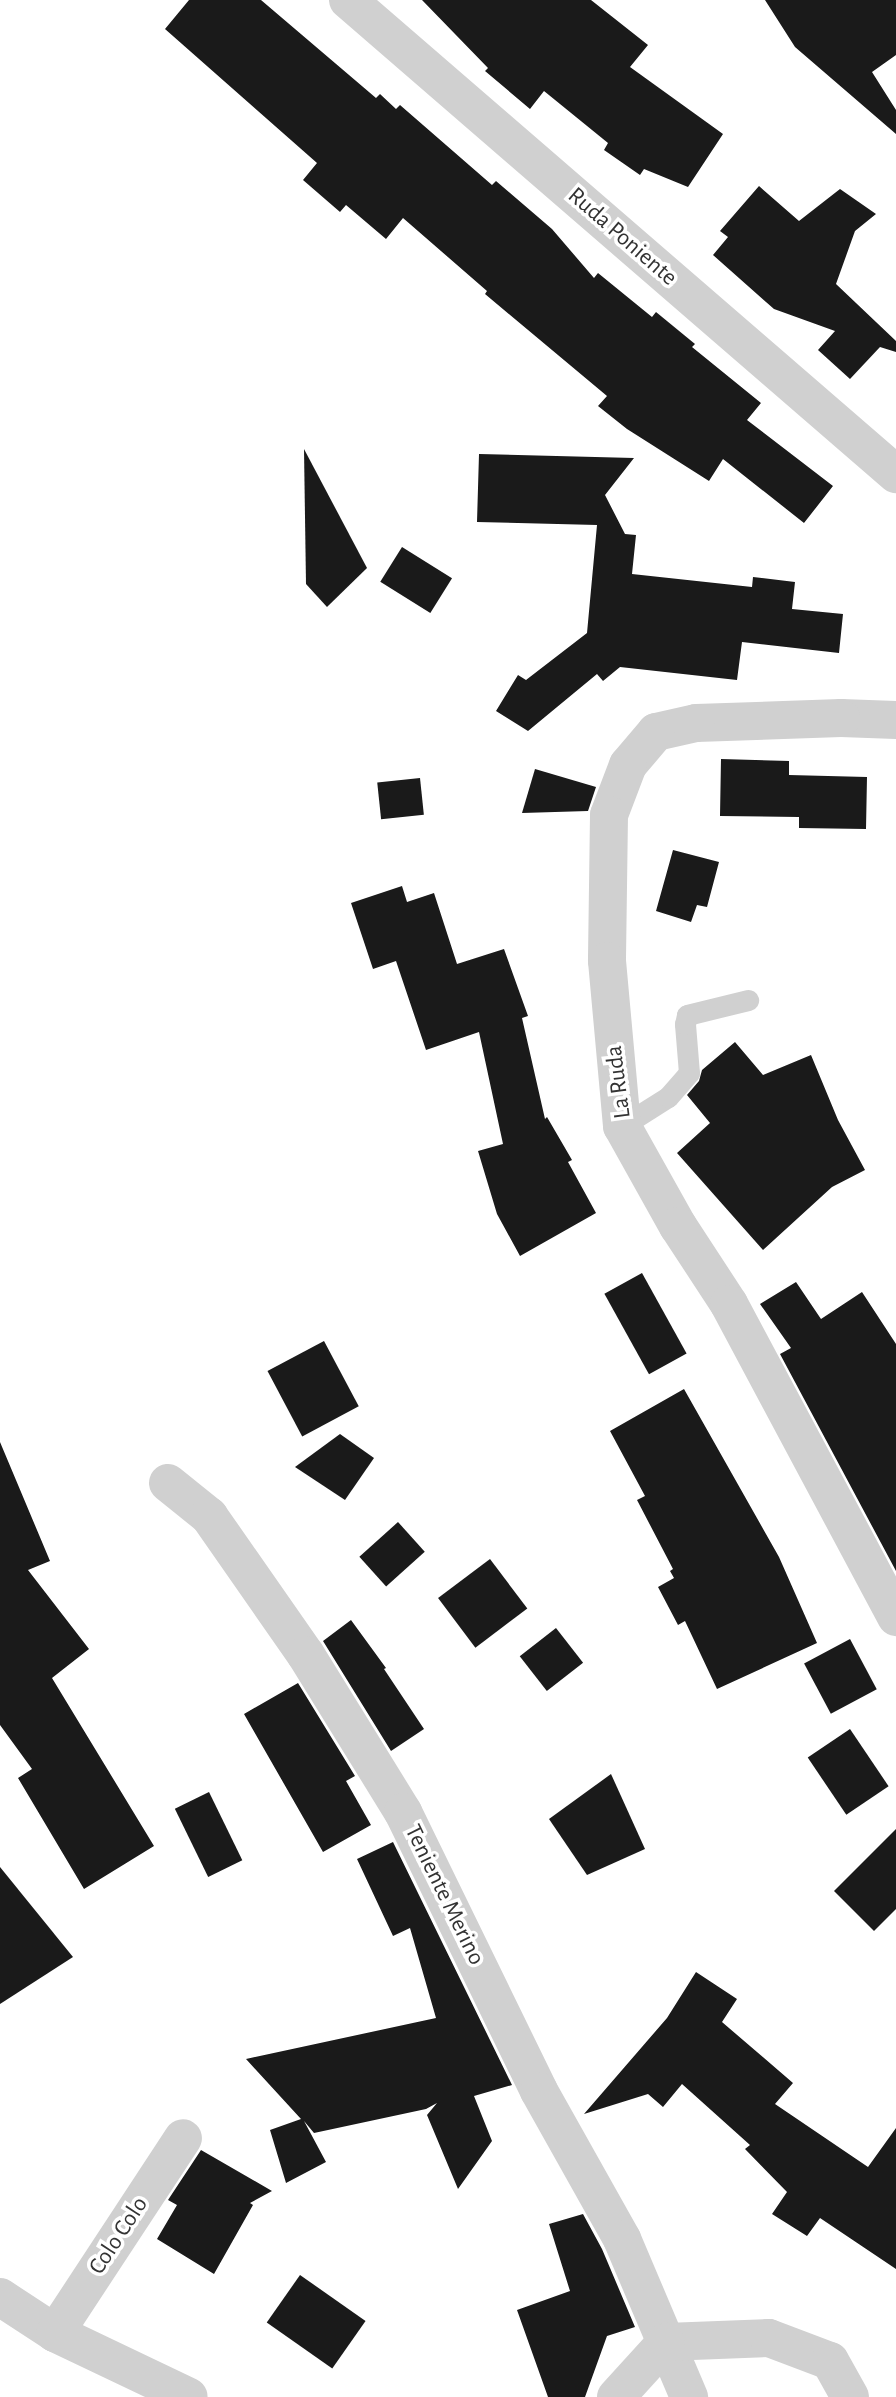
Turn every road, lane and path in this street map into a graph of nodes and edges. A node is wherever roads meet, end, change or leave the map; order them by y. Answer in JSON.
{"nodes":[{"id":1,"x":348,"y":0,"type":"edge"},
{"id":2,"x":896,"y":474,"type":"edge"},
{"id":3,"x":896,"y":720,"type":"edge"},
{"id":4,"x":748,"y":1000,"type":"dead end"},
{"id":5,"x":622,"y":1126,"type":"junction"},
{"id":6,"x":168,"y":1483,"type":"dead end"},
{"id":7,"x":896,"y":1617,"type":"edge"},
{"id":8,"x":183,"y":2138,"type":"dead end"},
{"id":9,"x":0,"y":2297,"type":"edge"},
{"id":10,"x":55,"y":2333,"type":"junction"},
{"id":11,"x":666,"y":2342,"type":"junction"},
{"id":12,"x":189,"y":2397,"type":"edge"},
{"id":13,"x":616,"y":2397,"type":"edge"},
{"id":14,"x":689,"y":2397,"type":"edge"},
{"id":15,"x":850,"y":2397,"type":"edge"}],
"edges":[{"from":1,"to":2,"type":"street","name":"Ruda Poniente"},
{"from":3,"to":5,"type":"street","name":"La Ruda"},
{"from":4,"to":5,"type":"lane"},
{"from":5,"to":7,"type":"street","name":"La Ruda"},
{"from":6,"to":11,"type":"street","name":"Teniente Merino"},
{"from":8,"to":10,"type":"street","name":"Colo Colo"},
{"from":9,"to":10,"type":"street"},
{"from":10,"to":12,"type":"street"},
{"from":11,"to":13,"type":"street"},
{"from":11,"to":14,"type":"street","name":"Teniente Merino"},
{"from":11,"to":15,"type":"street"}]}
